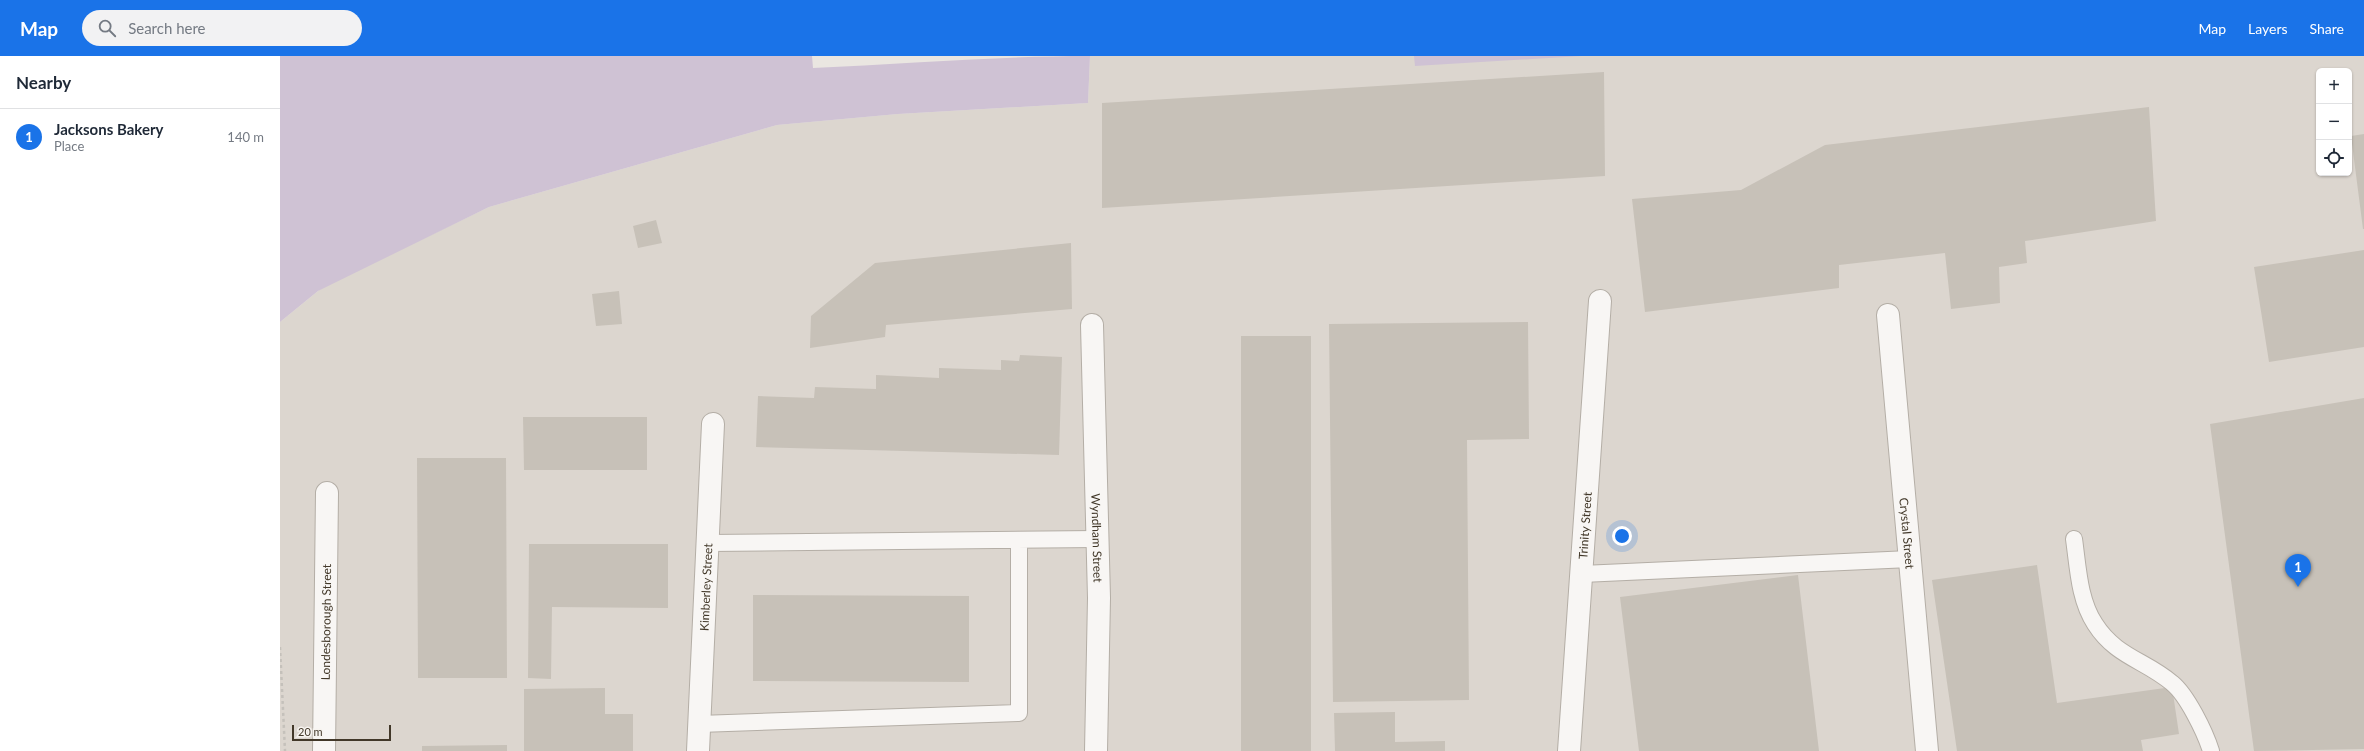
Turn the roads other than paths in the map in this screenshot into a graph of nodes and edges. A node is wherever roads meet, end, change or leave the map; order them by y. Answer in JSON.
{"nodes":[{"id":1,"x":1600,"y":301,"type":"dead end"},
{"id":2,"x":1888,"y":315,"type":"dead end"},
{"id":3,"x":1092,"y":325,"type":"dead end"},
{"id":4,"x":713,"y":424,"type":"dead end"},
{"id":5,"x":327,"y":493,"type":"dead end"},
{"id":6,"x":1097,"y":539,"type":"junction"},
{"id":7,"x":2074,"y":539,"type":"dead end"},
{"id":8,"x":1019,"y":540,"type":"junction"},
{"id":9,"x":708,"y":543,"type":"junction"},
{"id":10,"x":1910,"y":559,"type":"junction"},
{"id":11,"x":1582,"y":574,"type":"junction"},
{"id":12,"x":699,"y":724,"type":"junction"},
{"id":13,"x":324,"y":751,"type":"edge"},
{"id":14,"x":698,"y":751,"type":"edge"},
{"id":15,"x":1096,"y":751,"type":"edge"},
{"id":16,"x":1570,"y":751,"type":"edge"},
{"id":17,"x":1927,"y":751,"type":"edge"},
{"id":18,"x":2211,"y":751,"type":"edge"}],
"edges":[{"from":1,"to":11,"type":"street","name":"Trinity Street"},
{"from":2,"to":10,"type":"street","name":"Crystal Street"},
{"from":3,"to":6,"type":"street","name":"Wyndham Street"},
{"from":4,"to":9,"type":"street","name":"Kimberley Street"},
{"from":5,"to":13,"type":"street","name":"Londesborough Street"},
{"from":6,"to":8,"type":"lane"},
{"from":6,"to":15,"type":"street","name":"Wyndham Street"},
{"from":7,"to":18,"type":"lane"},
{"from":8,"to":9,"type":"lane"},
{"from":8,"to":12,"type":"lane"},
{"from":9,"to":12,"type":"street","name":"Kimberley Street"},
{"from":10,"to":11,"type":"lane"},
{"from":10,"to":17,"type":"street","name":"Crystal Street"},
{"from":11,"to":16,"type":"street","name":"Trinity Street"},
{"from":12,"to":14,"type":"street","name":"Kimberley Street"}]}
